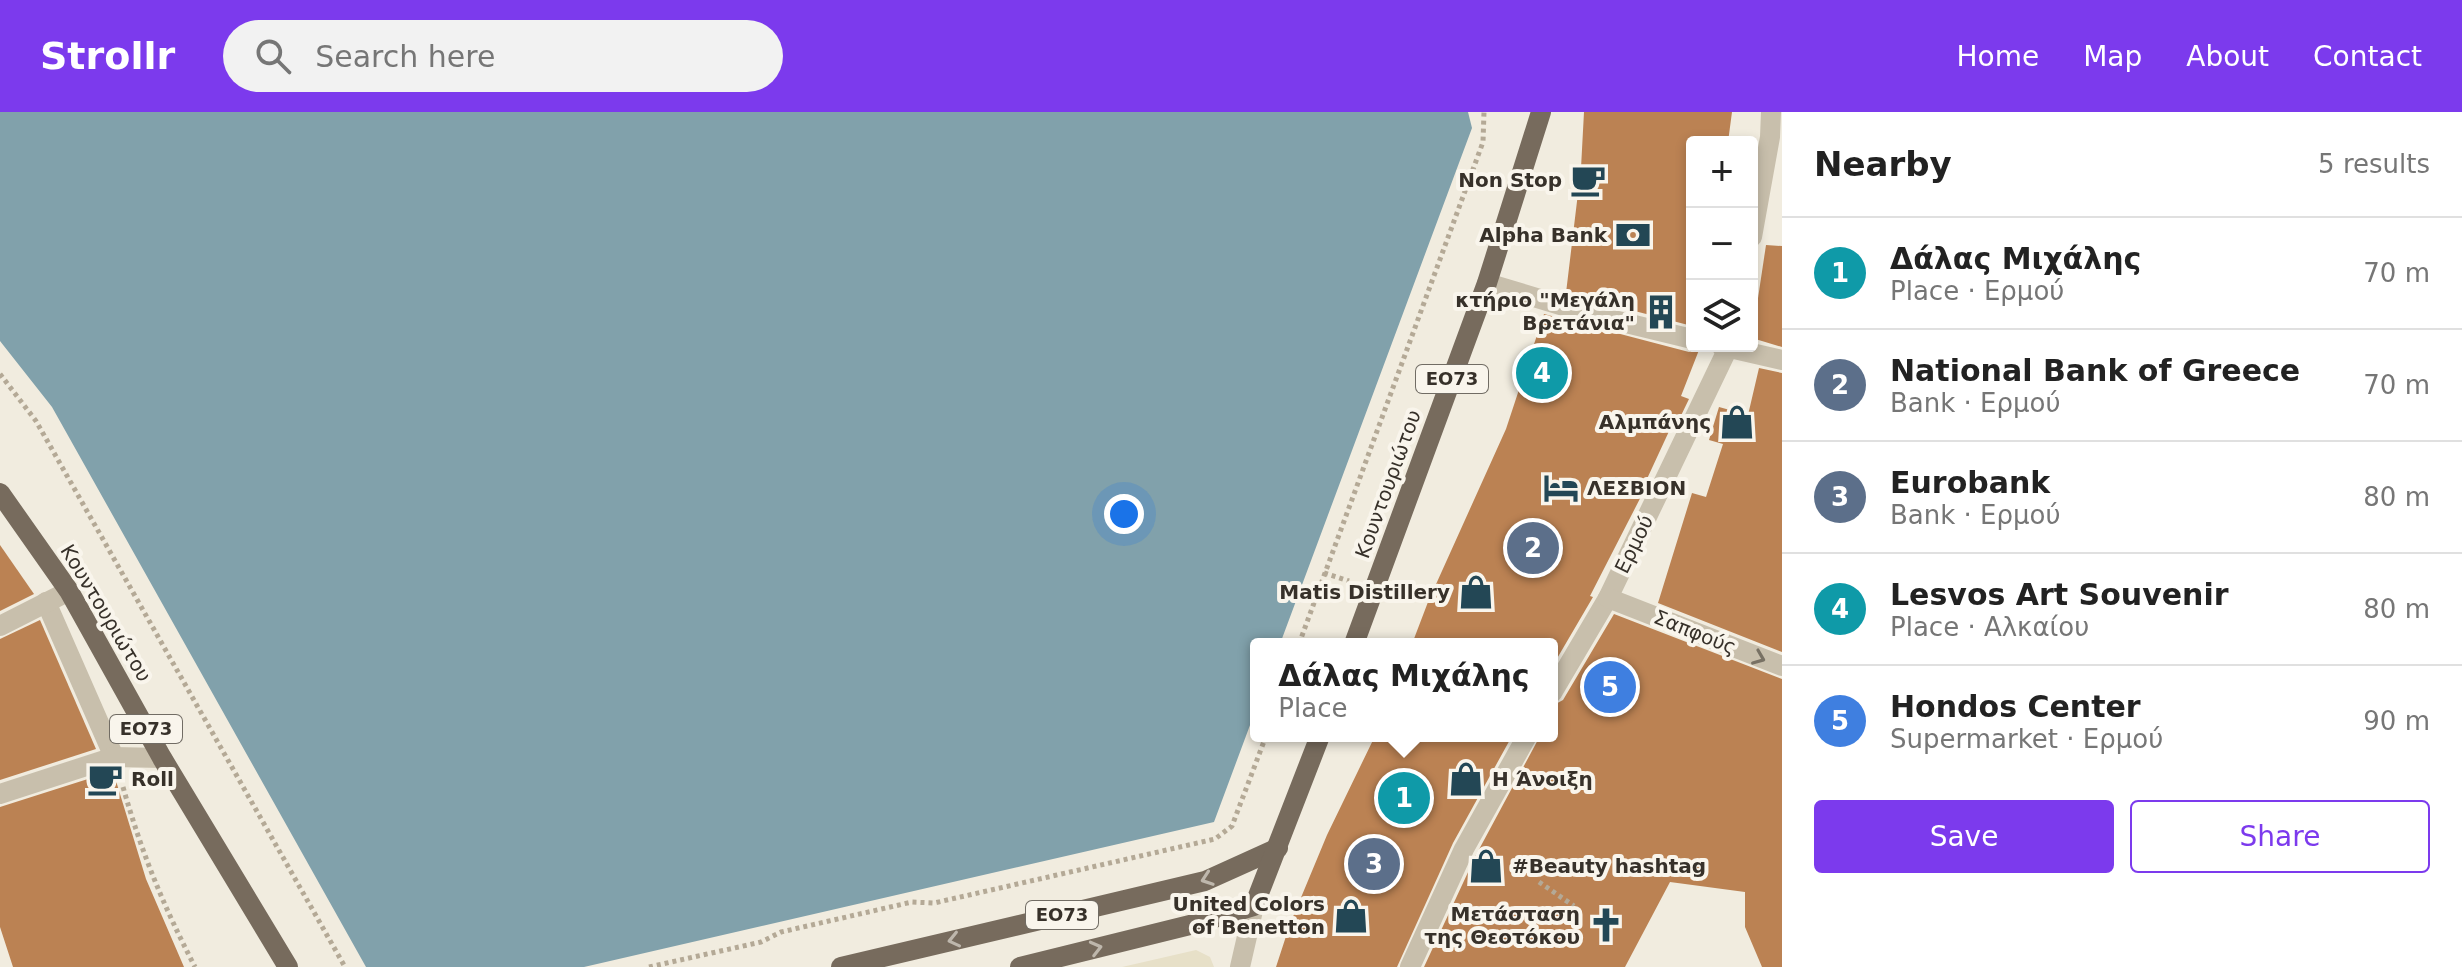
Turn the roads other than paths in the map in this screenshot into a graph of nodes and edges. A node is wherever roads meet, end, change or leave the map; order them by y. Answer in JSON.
{"nodes":[{"id":1,"x":1541,"y":112,"type":"edge"},
{"id":2,"x":1771,"y":112,"type":"edge"},
{"id":3,"x":1776,"y":138,"type":"edge"},
{"id":4,"x":1758,"y":212,"type":"edge"},
{"id":5,"x":1487,"y":283,"type":"junction"},
{"id":6,"x":1686,"y":338,"type":"edge"},
{"id":7,"x":1724,"y":352,"type":"edge"},
{"id":8,"x":1748,"y":352,"type":"edge"},
{"id":9,"x":1782,"y":360,"type":"edge"},
{"id":10,"x":0,"y":493,"type":"edge"},
{"id":11,"x":69,"y":591,"type":"junction"},
{"id":12,"x":1608,"y":598,"type":"junction"},
{"id":13,"x":46,"y":602,"type":"junction"},
{"id":14,"x":0,"y":626,"type":"edge"},
{"id":15,"x":1356,"y":638,"type":"edge"},
{"id":16,"x":1782,"y":666,"type":"edge"},
{"id":17,"x":1558,"y":683,"type":"edge"},
{"id":18,"x":1318,"y":742,"type":"edge"},
{"id":19,"x":1524,"y":742,"type":"edge"},
{"id":20,"x":114,"y":757,"type":"junction"},
{"id":21,"x":162,"y":758,"type":"junction"},
{"id":22,"x":0,"y":794,"type":"edge"},
{"id":23,"x":1278,"y":848,"type":"junction"},
{"id":24,"x":1254,"y":906,"type":"junction"},
{"id":25,"x":288,"y":967,"type":"edge"},
{"id":26,"x":841,"y":967,"type":"edge"},
{"id":27,"x":1020,"y":967,"type":"edge"},
{"id":28,"x":1240,"y":967,"type":"edge"},
{"id":29,"x":1410,"y":967,"type":"edge"}],
"edges":[{"from":1,"to":5,"type":"main road","name":"Κουντουριώτου","number":"ΕΟ73"},
{"from":2,"to":3,"type":"street"},
{"from":3,"to":4,"type":"street"},
{"from":5,"to":6,"type":"street"},
{"from":5,"to":15,"type":"main road","name":"Κουντουριώτου","number":"ΕΟ73"},
{"from":7,"to":12,"type":"street","name":"Ερμού"},
{"from":8,"to":9,"type":"street"},
{"from":10,"to":11,"type":"main road","name":"Κουντουριώτου","number":"ΕΟ73"},
{"from":11,"to":13,"type":"street"},
{"from":11,"to":21,"type":"main road","name":"Κουντουριώτου","number":"ΕΟ73"},
{"from":12,"to":16,"type":"street","name":"Σαπφούς","one_way":true},
{"from":12,"to":17,"type":"street","name":"Ερμού"},
{"from":13,"to":14,"type":"street"},
{"from":13,"to":20,"type":"street"},
{"from":18,"to":23,"type":"main road"},
{"from":19,"to":29,"type":"street"},
{"from":20,"to":21,"type":"street"},
{"from":20,"to":22,"type":"street"},
{"from":21,"to":25,"type":"main road","name":"Κουντουριώτου","number":"ΕΟ73"},
{"from":23,"to":24,"type":"main road"},
{"from":23,"to":26,"type":"main road","number":"ΕΟ73","one_way":true},
{"from":27,"to":24,"type":"main road","number":"ΕΟ73","one_way":true},
{"from":24,"to":28,"type":"street"}]}
